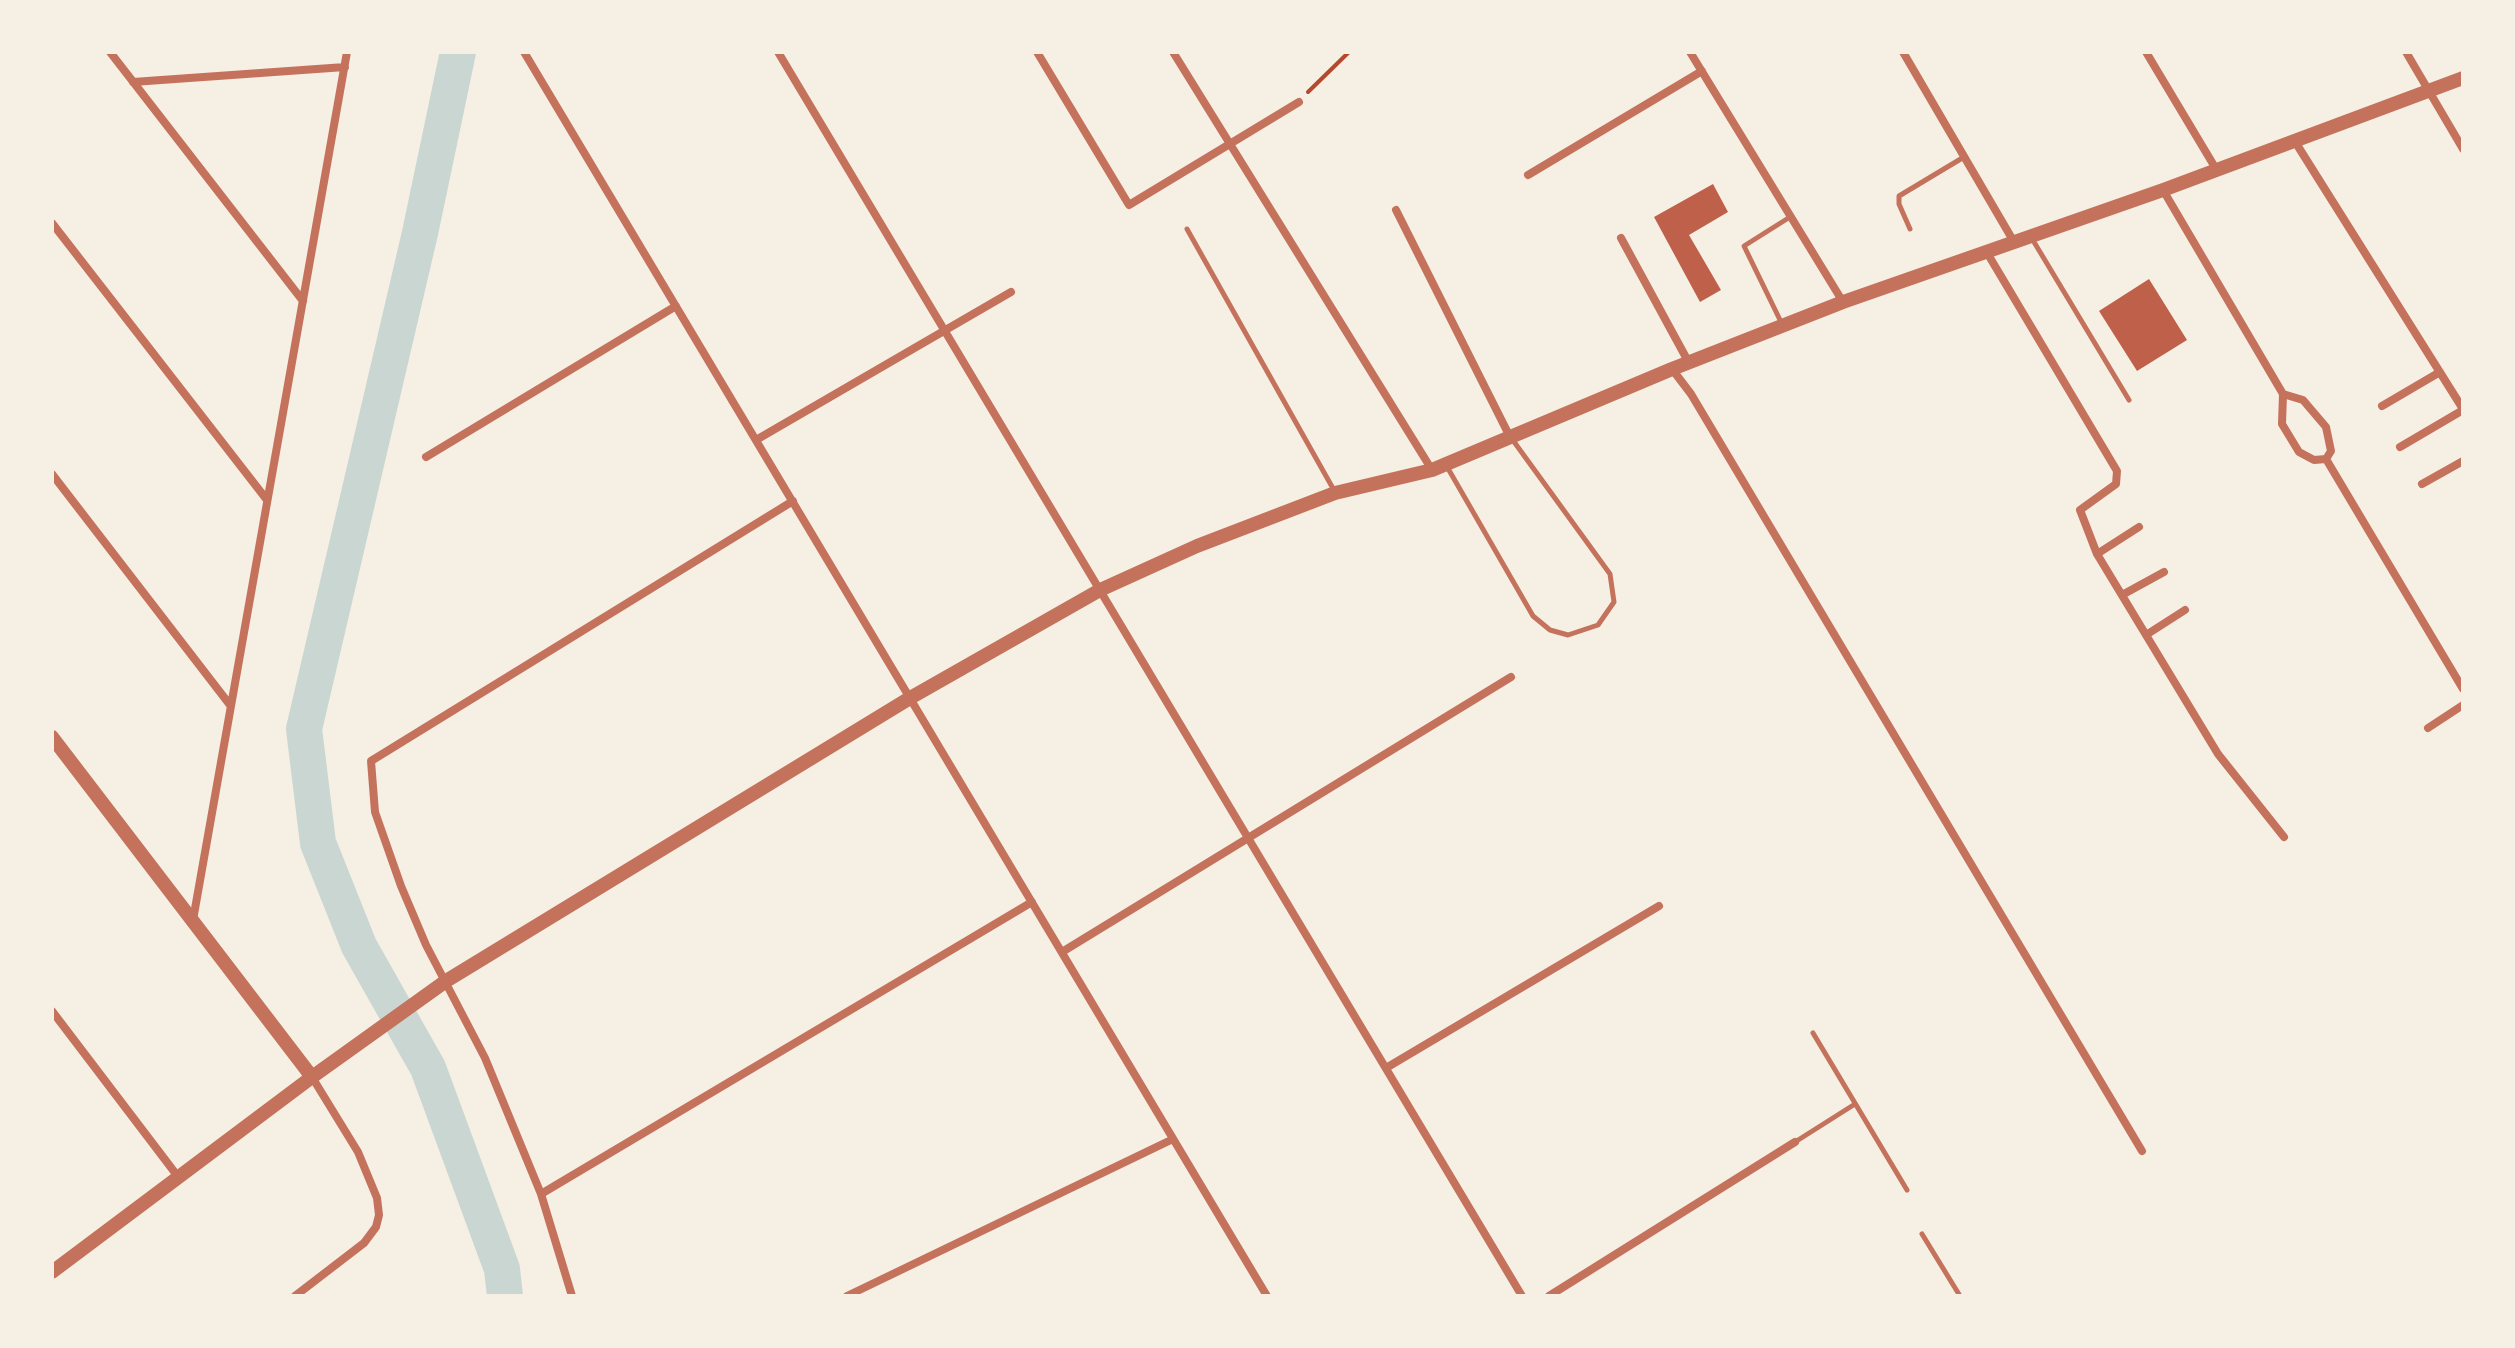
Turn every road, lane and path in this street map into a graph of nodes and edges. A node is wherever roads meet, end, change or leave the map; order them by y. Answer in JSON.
{"nodes":[{"id":1,"x":110,"y":52,"type":"edge"},
{"id":2,"x":347,"y":52,"type":"edge"},
{"id":3,"x":524,"y":52,"type":"edge"},
{"id":4,"x":778,"y":52,"type":"edge"},
{"id":5,"x":1037,"y":52,"type":"edge"},
{"id":6,"x":1173,"y":52,"type":"edge"},
{"id":7,"x":1349,"y":52,"type":"edge"},
{"id":8,"x":1690,"y":52,"type":"edge"},
{"id":9,"x":1903,"y":52,"type":"edge"},
{"id":10,"x":2146,"y":52,"type":"edge"},
{"id":11,"x":2406,"y":52,"type":"edge"},
{"id":12,"x":345,"y":67,"type":"junction"},
{"id":13,"x":1702,"y":71,"type":"junction"},
{"id":14,"x":2463,"y":78,"type":"edge"},
{"id":15,"x":133,"y":82,"type":"junction"},
{"id":16,"x":2429,"y":91,"type":"junction"},
{"id":17,"x":1299,"y":102,"type":"joint"},
{"id":18,"x":2294,"y":140,"type":"junction"},
{"id":19,"x":1229,"y":143,"type":"junction"},
{"id":20,"x":2463,"y":149,"type":"edge"},
{"id":21,"x":1965,"y":157,"type":"junction"},
{"id":22,"x":2216,"y":169,"type":"junction"},
{"id":23,"x":1528,"y":175,"type":"dead end"},
{"id":24,"x":2163,"y":190,"type":"junction"},
{"id":25,"x":1396,"y":210,"type":"dead end"},
{"id":26,"x":1791,"y":217,"type":"junction"},
{"id":27,"x":52,"y":223,"type":"edge"},
{"id":28,"x":1187,"y":229,"type":"dead end"},
{"id":29,"x":1910,"y":229,"type":"dead end"},
{"id":30,"x":2031,"y":236,"type":"junction"},
{"id":31,"x":1621,"y":238,"type":"dead end"},
{"id":32,"x":2014,"y":242,"type":"junction"},
{"id":33,"x":1986,"y":251,"type":"junction"},
{"id":34,"x":1011,"y":292,"type":"dead end"},
{"id":35,"x":303,"y":301,"type":"junction"},
{"id":36,"x":1843,"y":302,"type":"junction"},
{"id":37,"x":676,"y":306,"type":"junction"},
{"id":38,"x":1783,"y":326,"type":"junction"},
{"id":39,"x":945,"y":331,"type":"junction"},
{"id":40,"x":1689,"y":363,"type":"junction"},
{"id":41,"x":1672,"y":369,"type":"junction"},
{"id":42,"x":2440,"y":372,"type":"junction"},
{"id":43,"x":2283,"y":394,"type":"junction"},
{"id":44,"x":2129,"y":400,"type":"dead end"},
{"id":45,"x":2382,"y":406,"type":"dead end"},
{"id":46,"x":2463,"y":410,"type":"edge"},
{"id":47,"x":1510,"y":437,"type":"junction"},
{"id":48,"x":756,"y":440,"type":"junction"},
{"id":49,"x":2400,"y":447,"type":"dead end"},
{"id":50,"x":426,"y":457,"type":"dead end"},
{"id":51,"x":2326,"y":459,"type":"junction"},
{"id":52,"x":2463,"y":461,"type":"edge"},
{"id":53,"x":1446,"y":464,"type":"junction"},
{"id":54,"x":1432,"y":470,"type":"junction"},
{"id":55,"x":52,"y":474,"type":"edge"},
{"id":56,"x":2422,"y":484,"type":"dead end"},
{"id":57,"x":1335,"y":493,"type":"junction"},
{"id":58,"x":267,"y":500,"type":"junction"},
{"id":59,"x":793,"y":501,"type":"junction"},
{"id":60,"x":2139,"y":527,"type":"dead end"},
{"id":61,"x":2097,"y":554,"type":"junction"},
{"id":62,"x":2164,"y":572,"type":"dead end"},
{"id":63,"x":1100,"y":590,"type":"junction"},
{"id":64,"x":2122,"y":595,"type":"junction"},
{"id":65,"x":2185,"y":610,"type":"dead end"},
{"id":66,"x":2146,"y":635,"type":"junction"},
{"id":67,"x":1511,"y":677,"type":"dead end"},
{"id":68,"x":2463,"y":689,"type":"edge"},
{"id":69,"x":910,"y":698,"type":"junction"},
{"id":70,"x":230,"y":705,"type":"junction"},
{"id":71,"x":2463,"y":705,"type":"edge"},
{"id":72,"x":2428,"y":728,"type":"dead end"},
{"id":73,"x":52,"y":737,"type":"edge"},
{"id":74,"x":2284,"y":837,"type":"dead end"},
{"id":75,"x":1248,"y":838,"type":"junction"},
{"id":76,"x":1032,"y":902,"type":"junction"},
{"id":77,"x":1659,"y":906,"type":"dead end"},
{"id":78,"x":193,"y":921,"type":"junction"},
{"id":79,"x":1062,"y":952,"type":"junction"},
{"id":80,"x":446,"y":981,"type":"junction"},
{"id":81,"x":52,"y":1011,"type":"edge"},
{"id":82,"x":1813,"y":1033,"type":"dead end"},
{"id":83,"x":1386,"y":1068,"type":"junction"},
{"id":84,"x":312,"y":1077,"type":"junction"},
{"id":85,"x":1855,"y":1104,"type":"junction"},
{"id":86,"x":1173,"y":1139,"type":"junction"},
{"id":87,"x":1795,"y":1142,"type":"joint"},
{"id":88,"x":2142,"y":1151,"type":"dead end"},
{"id":89,"x":180,"y":1179,"type":"junction"},
{"id":90,"x":1907,"y":1190,"type":"dead end"},
{"id":91,"x":541,"y":1194,"type":"junction"},
{"id":92,"x":1922,"y":1234,"type":"dead end"},
{"id":93,"x":52,"y":1272,"type":"edge"},
{"id":94,"x":295,"y":1296,"type":"edge"},
{"id":95,"x":572,"y":1296,"type":"edge"},
{"id":96,"x":847,"y":1296,"type":"edge"},
{"id":97,"x":1267,"y":1296,"type":"edge"},
{"id":98,"x":1522,"y":1296,"type":"edge"},
{"id":99,"x":1549,"y":1296,"type":"edge"},
{"id":100,"x":1960,"y":1296,"type":"edge"}],
"edges":[{"from":1,"to":15,"type":"street"},
{"from":2,"to":12,"type":"street"},
{"from":3,"to":37,"type":"street"},
{"from":4,"to":39,"type":"street"},
{"from":5,"to":19,"type":"street"},
{"from":6,"to":19,"type":"street"},
{"from":7,"to":17,"type":"path"},
{"from":8,"to":13,"type":"street"},
{"from":9,"to":21,"type":"street"},
{"from":10,"to":22,"type":"street"},
{"from":11,"to":16,"type":"street"},
{"from":12,"to":15,"type":"street"},
{"from":12,"to":35,"type":"street"},
{"from":13,"to":23,"type":"street"},
{"from":13,"to":26,"type":"street"},
{"from":14,"to":16,"type":"street"},
{"from":15,"to":35,"type":"street"},
{"from":16,"to":18,"type":"street"},
{"from":16,"to":20,"type":"street"},
{"from":17,"to":19,"type":"street"},
{"from":18,"to":22,"type":"street"},
{"from":18,"to":42,"type":"street"},
{"from":19,"to":54,"type":"street"},
{"from":21,"to":29,"type":"lane"},
{"from":21,"to":32,"type":"street"},
{"from":22,"to":24,"type":"street"},
{"from":24,"to":30,"type":"street"},
{"from":24,"to":43,"type":"street"},
{"from":25,"to":47,"type":"street"},
{"from":26,"to":36,"type":"street"},
{"from":26,"to":38,"type":"lane"},
{"from":27,"to":58,"type":"street"},
{"from":28,"to":57,"type":"lane"},
{"from":30,"to":32,"type":"street"},
{"from":30,"to":44,"type":"lane"},
{"from":31,"to":40,"type":"street"},
{"from":32,"to":33,"type":"street"},
{"from":33,"to":36,"type":"street"},
{"from":33,"to":61,"type":"street"},
{"from":34,"to":39,"type":"street"},
{"from":35,"to":58,"type":"street"},
{"from":36,"to":38,"type":"street"},
{"from":37,"to":48,"type":"street"},
{"from":37,"to":50,"type":"street"},
{"from":38,"to":40,"type":"street"},
{"from":39,"to":48,"type":"street"},
{"from":39,"to":63,"type":"street"},
{"from":40,"to":41,"type":"street"},
{"from":41,"to":47,"type":"street"},
{"from":41,"to":88,"type":"street"},
{"from":42,"to":45,"type":"street"},
{"from":42,"to":46,"type":"street"},
{"from":43,"to":51,"type":"street"},
{"from":43,"to":51,"type":"street"},
{"from":46,"to":49,"type":"street"},
{"from":47,"to":53,"type":"street"},
{"from":47,"to":53,"type":"lane"},
{"from":48,"to":59,"type":"street"},
{"from":51,"to":68,"type":"street"},
{"from":52,"to":56,"type":"street"},
{"from":53,"to":54,"type":"street"},
{"from":54,"to":57,"type":"street"},
{"from":55,"to":70,"type":"street"},
{"from":57,"to":63,"type":"street"},
{"from":58,"to":70,"type":"street"},
{"from":59,"to":69,"type":"street"},
{"from":59,"to":80,"type":"street"},
{"from":60,"to":61,"type":"street"},
{"from":61,"to":64,"type":"street"},
{"from":62,"to":64,"type":"street"},
{"from":63,"to":69,"type":"street"},
{"from":63,"to":75,"type":"street"},
{"from":64,"to":66,"type":"street"},
{"from":65,"to":66,"type":"street"},
{"from":66,"to":74,"type":"street"},
{"from":67,"to":75,"type":"street"},
{"from":69,"to":76,"type":"street"},
{"from":69,"to":80,"type":"street"},
{"from":70,"to":78,"type":"street"},
{"from":71,"to":72,"type":"street"},
{"from":73,"to":78,"type":"street"},
{"from":75,"to":79,"type":"street"},
{"from":75,"to":83,"type":"street"},
{"from":76,"to":79,"type":"street"},
{"from":76,"to":91,"type":"street"},
{"from":77,"to":83,"type":"street"},
{"from":78,"to":84,"type":"street"},
{"from":79,"to":86,"type":"street"},
{"from":80,"to":84,"type":"street"},
{"from":80,"to":91,"type":"street"},
{"from":81,"to":89,"type":"street"},
{"from":82,"to":85,"type":"lane"},
{"from":83,"to":98,"type":"street"},
{"from":84,"to":89,"type":"street"},
{"from":84,"to":94,"type":"street"},
{"from":85,"to":87,"type":"lane"},
{"from":85,"to":90,"type":"lane"},
{"from":86,"to":96,"type":"street"},
{"from":86,"to":97,"type":"street"},
{"from":87,"to":99,"type":"street"},
{"from":89,"to":93,"type":"street"},
{"from":91,"to":95,"type":"street"},
{"from":92,"to":100,"type":"lane"}]}
